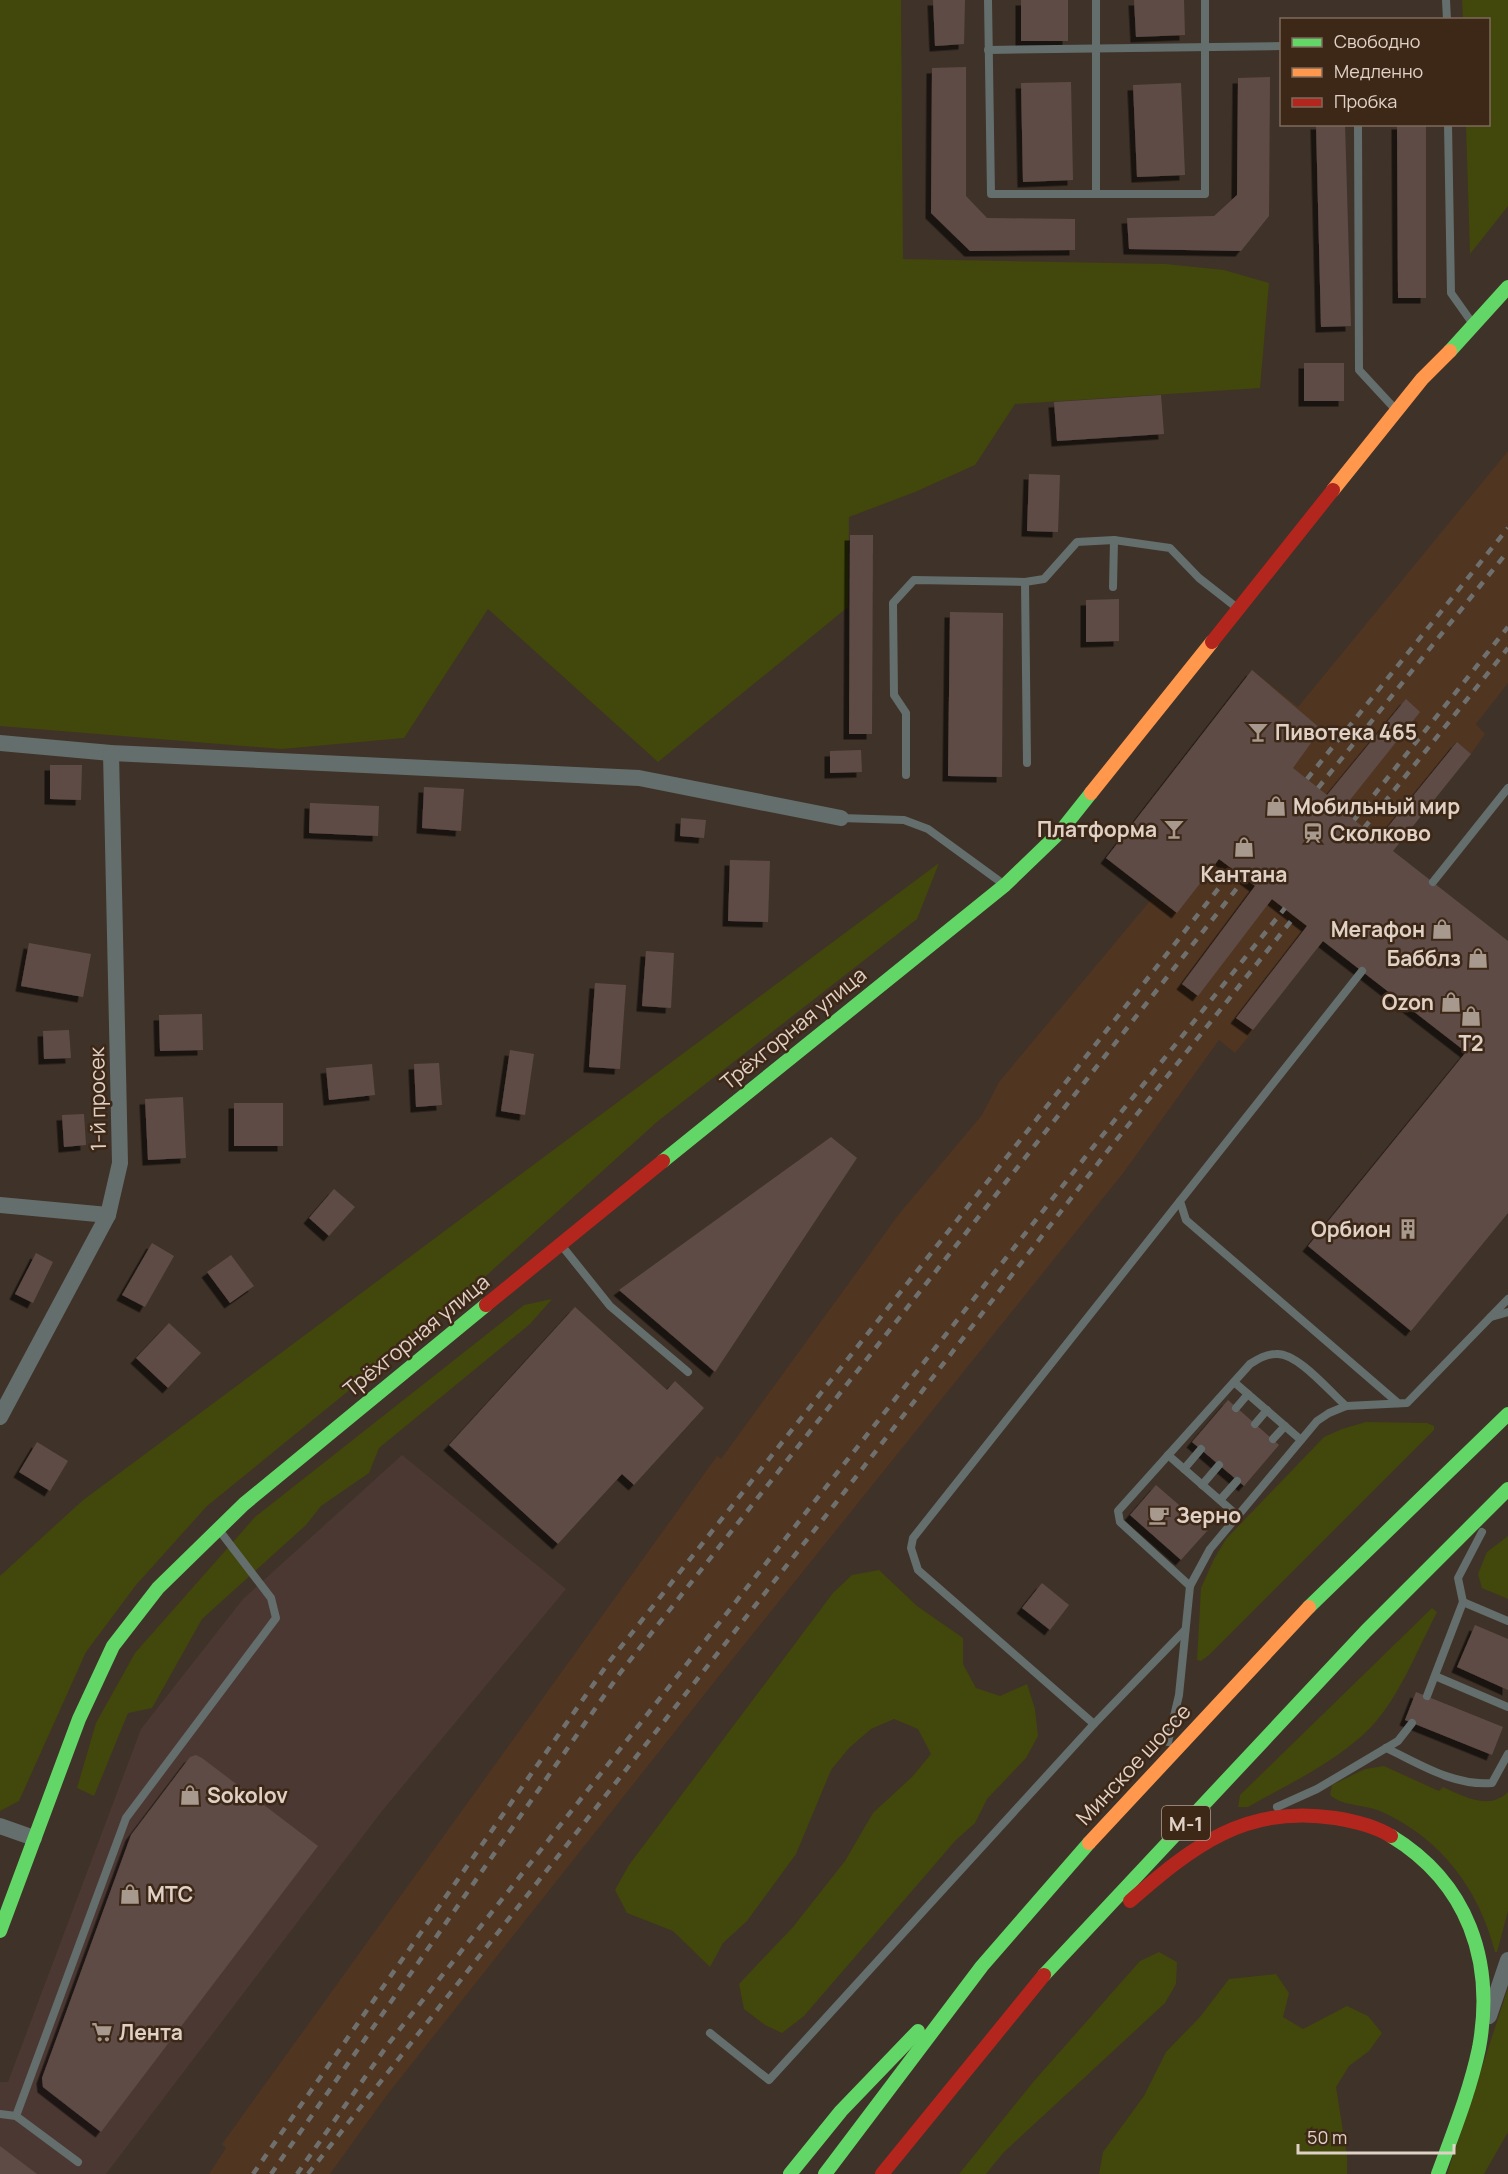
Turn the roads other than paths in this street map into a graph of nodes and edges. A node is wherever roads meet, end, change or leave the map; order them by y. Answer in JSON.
{"nodes":[{"id":1,"x":988,"y":0,"type":"edge"},
{"id":2,"x":1096,"y":0,"type":"edge"},
{"id":3,"x":1205,"y":0,"type":"edge"},
{"id":4,"x":1446,"y":0,"type":"edge"},
{"id":5,"x":1447,"y":18,"type":"edge"},
{"id":6,"x":1280,"y":46,"type":"edge"},
{"id":7,"x":1096,"y":49,"type":"junction"},
{"id":8,"x":1206,"y":49,"type":"junction"},
{"id":9,"x":988,"y":50,"type":"junction"},
{"id":10,"x":1358,"y":126,"type":"edge"},
{"id":11,"x":1448,"y":126,"type":"edge"},
{"id":12,"x":1096,"y":194,"type":"junction"},
{"id":13,"x":1508,"y":287,"type":"edge"},
{"id":14,"x":1475,"y":326,"type":"junction"},
{"id":15,"x":1396,"y":411,"type":"junction"},
{"id":16,"x":1114,"y":540,"type":"junction"},
{"id":17,"x":1025,"y":582,"type":"junction"},
{"id":18,"x":1113,"y":587,"type":"dead end"},
{"id":19,"x":1236,"y":607,"type":"junction"},
{"id":20,"x":0,"y":743,"type":"edge"},
{"id":21,"x":111,"y":753,"type":"junction"},
{"id":22,"x":1027,"y":763,"type":"dead end"},
{"id":23,"x":906,"y":775,"type":"dead end"},
{"id":24,"x":1508,"y":788,"type":"edge"},
{"id":25,"x":841,"y":818,"type":"joint"},
{"id":26,"x":1433,"y":882,"type":"dead end"},
{"id":27,"x":1005,"y":885,"type":"junction"},
{"id":28,"x":1362,"y":971,"type":"dead end"},
{"id":29,"x":1180,"y":1201,"type":"junction"},
{"id":30,"x":0,"y":1205,"type":"edge"},
{"id":31,"x":108,"y":1215,"type":"junction"},
{"id":32,"x":560,"y":1244,"type":"junction"},
{"id":33,"x":1508,"y":1299,"type":"edge"},
{"id":34,"x":1508,"y":1312,"type":"edge"},
{"id":35,"x":1491,"y":1317,"type":"junction"},
{"id":36,"x":688,"y":1372,"type":"dead end"},
{"id":37,"x":1234,"y":1382,"type":"junction"},
{"id":38,"x":1248,"y":1394,"type":"junction"},
{"id":39,"x":1398,"y":1403,"type":"junction"},
{"id":40,"x":1346,"y":1406,"type":"junction"},
{"id":41,"x":1236,"y":1408,"type":"dead end"},
{"id":42,"x":1267,"y":1410,"type":"junction"},
{"id":43,"x":1508,"y":1414,"type":"edge"},
{"id":44,"x":0,"y":1417,"type":"edge"},
{"id":45,"x":1255,"y":1424,"type":"dead end"},
{"id":46,"x":1285,"y":1426,"type":"junction"},
{"id":47,"x":1273,"y":1439,"type":"dead end"},
{"id":48,"x":1301,"y":1440,"type":"junction"},
{"id":49,"x":1201,"y":1449,"type":"dead end"},
{"id":50,"x":1168,"y":1455,"type":"junction"},
{"id":51,"x":1219,"y":1465,"type":"dead end"},
{"id":52,"x":1184,"y":1469,"type":"junction"},
{"id":53,"x":1237,"y":1481,"type":"dead end"},
{"id":54,"x":1202,"y":1485,"type":"junction"},
{"id":55,"x":1508,"y":1489,"type":"edge"},
{"id":56,"x":1508,"y":1499,"type":"edge"},
{"id":57,"x":1220,"y":1500,"type":"junction"},
{"id":58,"x":1238,"y":1516,"type":"junction"},
{"id":59,"x":217,"y":1527,"type":"junction"},
{"id":60,"x":1190,"y":1586,"type":"junction"},
{"id":61,"x":1463,"y":1602,"type":"junction"},
{"id":62,"x":1508,"y":1621,"type":"edge"},
{"id":63,"x":1185,"y":1630,"type":"junction"},
{"id":64,"x":1435,"y":1676,"type":"junction"},
{"id":65,"x":1426,"y":1696,"type":"dead end"},
{"id":66,"x":1508,"y":1707,"type":"edge"},
{"id":67,"x":1412,"y":1723,"type":"dead end"},
{"id":68,"x":1094,"y":1724,"type":"junction"},
{"id":69,"x":1386,"y":1748,"type":"junction"},
{"id":70,"x":1508,"y":1754,"type":"edge"},
{"id":71,"x":1162,"y":1766,"type":"junction"},
{"id":72,"x":0,"y":1826,"type":"edge"},
{"id":73,"x":1230,"y":1828,"type":"junction"},
{"id":74,"x":34,"y":1838,"type":"junction"},
{"id":75,"x":0,"y":1931,"type":"edge"},
{"id":76,"x":1508,"y":1960,"type":"edge"},
{"id":77,"x":982,"y":1966,"type":"junction"},
{"id":78,"x":1028,"y":1992,"type":"junction"},
{"id":79,"x":710,"y":2033,"type":"dead end"},
{"id":80,"x":1481,"y":2036,"type":"junction"},
{"id":81,"x":0,"y":2114,"type":"edge"},
{"id":82,"x":16,"y":2116,"type":"junction"},
{"id":83,"x":78,"y":2162,"type":"dead end"},
{"id":84,"x":790,"y":2174,"type":"edge"},
{"id":85,"x":825,"y":2174,"type":"edge"},
{"id":86,"x":882,"y":2174,"type":"edge"},
{"id":87,"x":1438,"y":2174,"type":"edge"}],
"edges":[{"from":1,"to":9,"type":"lane"},
{"from":2,"to":7,"type":"lane"},
{"from":3,"to":8,"type":"lane"},
{"from":4,"to":5,"type":"lane"},
{"from":6,"to":8,"type":"lane"},
{"from":7,"to":8,"type":"lane"},
{"from":7,"to":9,"type":"lane"},
{"from":7,"to":12,"type":"lane"},
{"from":8,"to":12,"type":"lane"},
{"from":9,"to":12,"type":"lane"},
{"from":10,"to":15,"type":"lane"},
{"from":11,"to":14,"type":"lane"},
{"from":13,"to":14,"type":"main road","name":"Трёхгорная улица"},
{"from":14,"to":15,"type":"main road","name":"Трёхгорная улица"},
{"from":15,"to":19,"type":"main road","name":"Трёхгорная улица"},
{"from":16,"to":17,"type":"lane"},
{"from":16,"to":18,"type":"lane"},
{"from":16,"to":19,"type":"lane"},
{"from":17,"to":22,"type":"lane"},
{"from":17,"to":23,"type":"lane"},
{"from":19,"to":27,"type":"main road","name":"Трёхгорная улица"},
{"from":20,"to":21,"type":"street"},
{"from":21,"to":25,"type":"street"},
{"from":21,"to":31,"type":"street","name":"1-й просек"},
{"from":24,"to":26,"type":"lane"},
{"from":25,"to":27,"type":"lane"},
{"from":27,"to":32,"type":"main road","name":"Трёхгорная улица"},
{"from":28,"to":29,"type":"lane"},
{"from":29,"to":39,"type":"lane"},
{"from":29,"to":68,"type":"lane"},
{"from":30,"to":31,"type":"street"},
{"from":31,"to":44,"type":"street","name":"1-й просек"},
{"from":32,"to":36,"type":"lane"},
{"from":32,"to":59,"type":"main road","name":"Трёхгорная улица"},
{"from":33,"to":35,"type":"lane"},
{"from":34,"to":35,"type":"lane"},
{"from":35,"to":39,"type":"lane"},
{"from":37,"to":38,"type":"lane"},
{"from":37,"to":40,"type":"lane"},
{"from":37,"to":50,"type":"lane"},
{"from":38,"to":41,"type":"lane"},
{"from":38,"to":42,"type":"lane"},
{"from":39,"to":40,"type":"lane"},
{"from":40,"to":48,"type":"lane"},
{"from":42,"to":45,"type":"lane"},
{"from":42,"to":46,"type":"lane"},
{"from":43,"to":71,"type":"main road","name":"Минское шоссе","number":"М-1"},
{"from":46,"to":47,"type":"lane"},
{"from":46,"to":48,"type":"lane"},
{"from":48,"to":58,"type":"lane"},
{"from":49,"to":52,"type":"lane"},
{"from":50,"to":52,"type":"lane"},
{"from":50,"to":60,"type":"lane"},
{"from":51,"to":54,"type":"lane"},
{"from":52,"to":54,"type":"lane"},
{"from":53,"to":57,"type":"lane"},
{"from":54,"to":57,"type":"lane"},
{"from":55,"to":78,"type":"main road","number":"М-1"},
{"from":56,"to":61,"type":"lane"},
{"from":57,"to":58,"type":"lane"},
{"from":58,"to":60,"type":"lane"},
{"from":59,"to":74,"type":"main road","name":"Трёхгорная улица"},
{"from":59,"to":82,"type":"lane"},
{"from":60,"to":63,"type":"lane"},
{"from":61,"to":62,"type":"lane"},
{"from":61,"to":64,"type":"lane"},
{"from":63,"to":68,"type":"lane"},
{"from":63,"to":71,"type":"lane"},
{"from":64,"to":65,"type":"lane"},
{"from":64,"to":66,"type":"lane"},
{"from":67,"to":69,"type":"lane"},
{"from":68,"to":79,"type":"lane"},
{"from":69,"to":70,"type":"lane"},
{"from":69,"to":73,"type":"lane"},
{"from":71,"to":77,"type":"main road","name":"Минское шоссе","number":"М-1"},
{"from":72,"to":74,"type":"street"},
{"from":73,"to":78,"type":"main road"},
{"from":73,"to":80,"type":"main road"},
{"from":74,"to":75,"type":"main road","name":"Трёхгорная улица"},
{"from":76,"to":80,"type":"street"},
{"from":77,"to":84,"type":"main road"},
{"from":77,"to":85,"type":"main road","name":"Минское шоссе","number":"М-1"},
{"from":78,"to":86,"type":"main road","number":"М-1"},
{"from":80,"to":87,"type":"main road"},
{"from":81,"to":82,"type":"lane"},
{"from":82,"to":83,"type":"lane"}]}
